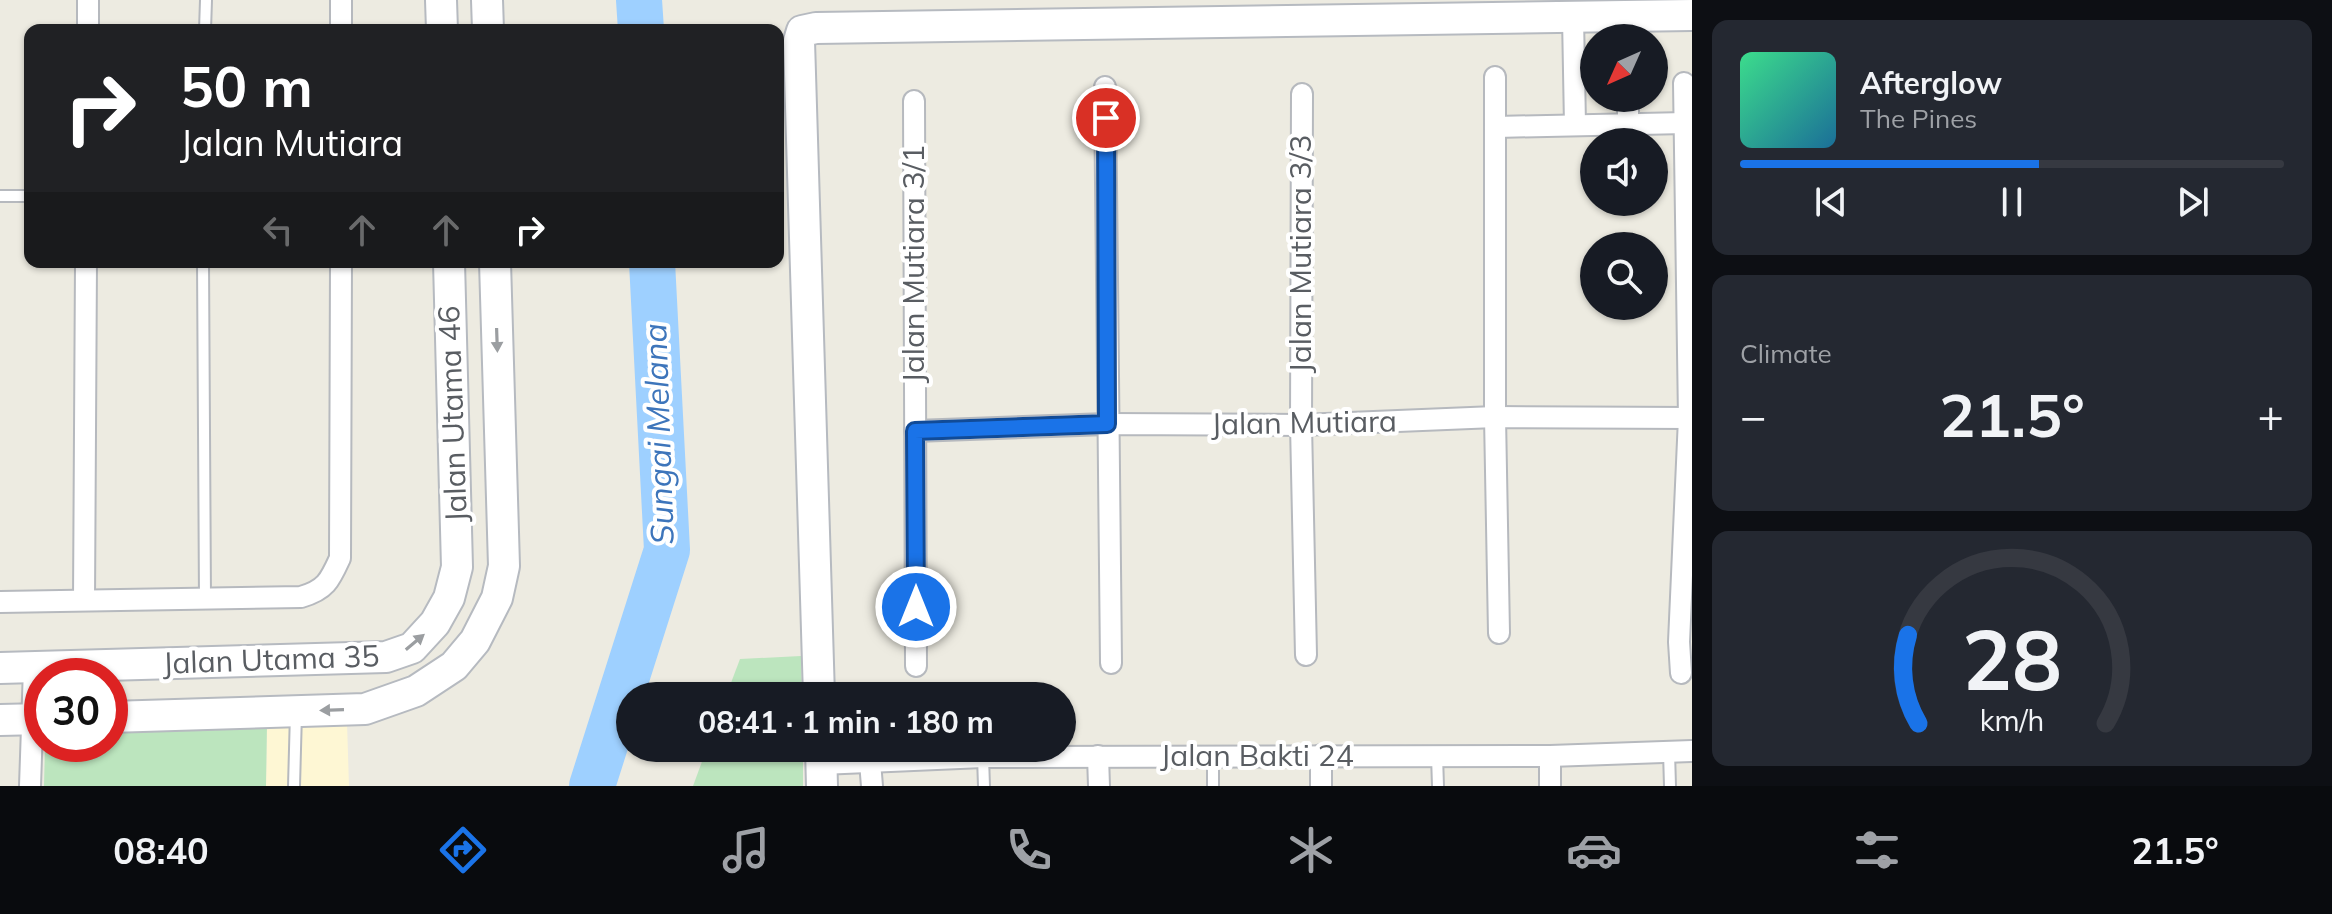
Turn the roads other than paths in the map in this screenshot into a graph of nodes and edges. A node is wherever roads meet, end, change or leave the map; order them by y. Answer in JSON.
{"nodes":[{"id":1,"x":88,"y":0,"type":"edge"},
{"id":2,"x":206,"y":0,"type":"edge"},
{"id":3,"x":341,"y":0,"type":"edge"},
{"id":4,"x":441,"y":0,"type":"edge"},
{"id":5,"x":487,"y":0,"type":"edge"},
{"id":6,"x":1692,"y":15,"type":"edge"},
{"id":7,"x":1573,"y":17,"type":"junction"},
{"id":8,"x":88,"y":24,"type":"edge"},
{"id":9,"x":205,"y":24,"type":"edge"},
{"id":10,"x":341,"y":24,"type":"edge"},
{"id":11,"x":442,"y":24,"type":"edge"},
{"id":12,"x":488,"y":24,"type":"edge"},
{"id":13,"x":1611,"y":24,"type":"edge"},
{"id":14,"x":1643,"y":24,"type":"edge"},
{"id":15,"x":1495,"y":77,"type":"dead end"},
{"id":16,"x":1684,"y":83,"type":"dead end"},
{"id":17,"x":1105,"y":87,"type":"dead end"},
{"id":18,"x":1302,"y":94,"type":"dead end"},
{"id":19,"x":914,"y":101,"type":"dead end"},
{"id":20,"x":1628,"y":112,"type":"edge"},
{"id":21,"x":1686,"y":123,"type":"junction"},
{"id":22,"x":1628,"y":124,"type":"junction"},
{"id":23,"x":1575,"y":125,"type":"junction"},
{"id":24,"x":1496,"y":127,"type":"junction"},
{"id":25,"x":0,"y":196,"type":"edge"},
{"id":26,"x":24,"y":196,"type":"edge"},
{"id":27,"x":86,"y":268,"type":"edge"},
{"id":28,"x":203,"y":268,"type":"edge"},
{"id":29,"x":341,"y":268,"type":"edge"},
{"id":30,"x":449,"y":268,"type":"edge"},
{"id":31,"x":495,"y":268,"type":"edge"},
{"id":32,"x":1495,"y":417,"type":"junction"},
{"id":33,"x":1690,"y":418,"type":"edge"},
{"id":34,"x":1107,"y":424,"type":"junction"},
{"id":35,"x":1301,"y":425,"type":"junction"},
{"id":36,"x":915,"y":431,"type":"junction"},
{"id":37,"x":504,"y":566,"type":"joint"},
{"id":38,"x":457,"y":567,"type":"joint"},
{"id":39,"x":205,"y":599,"type":"junction"},
{"id":40,"x":84,"y":600,"type":"junction"},
{"id":41,"x":0,"y":602,"type":"edge"},
{"id":42,"x":1499,"y":633,"type":"dead end"},
{"id":43,"x":1686,"y":642,"type":"edge"},
{"id":44,"x":1306,"y":655,"type":"dead end"},
{"id":45,"x":1111,"y":663,"type":"dead end"},
{"id":46,"x":128,"y":665,"type":"edge"},
{"id":47,"x":916,"y":666,"type":"dead end"},
{"id":48,"x":0,"y":668,"type":"edge"},
{"id":49,"x":24,"y":668,"type":"edge"},
{"id":50,"x":1681,"y":673,"type":"dead end"},
{"id":51,"x":819,"y":682,"type":"edge"},
{"id":52,"x":296,"y":711,"type":"junction"},
{"id":53,"x":128,"y":716,"type":"edge"},
{"id":54,"x":0,"y":720,"type":"edge"},
{"id":55,"x":24,"y":720,"type":"edge"},
{"id":56,"x":1692,"y":751,"type":"edge"},
{"id":57,"x":1669,"y":752,"type":"junction"},
{"id":58,"x":1321,"y":755,"type":"junction"},
{"id":59,"x":1437,"y":755,"type":"junction"},
{"id":60,"x":1076,"y":756,"type":"edge"},
{"id":61,"x":1098,"y":756,"type":"junction"},
{"id":62,"x":1213,"y":756,"type":"junction"},
{"id":63,"x":1550,"y":756,"type":"junction"},
{"id":64,"x":33,"y":762,"type":"edge"},
{"id":65,"x":870,"y":762,"type":"joint"},
{"id":66,"x":983,"y":762,"type":"edge"},
{"id":67,"x":821,"y":766,"type":"edge"},
{"id":68,"x":30,"y":786,"type":"edge"},
{"id":69,"x":294,"y":786,"type":"edge"},
{"id":70,"x":872,"y":786,"type":"edge"},
{"id":71,"x":984,"y":786,"type":"edge"},
{"id":72,"x":1099,"y":786,"type":"edge"},
{"id":73,"x":1213,"y":786,"type":"edge"},
{"id":74,"x":1321,"y":786,"type":"edge"},
{"id":75,"x":1438,"y":786,"type":"edge"},
{"id":76,"x":1550,"y":786,"type":"edge"},
{"id":77,"x":1670,"y":786,"type":"edge"}],
"edges":[{"from":1,"to":8,"type":"street"},
{"from":2,"to":9,"type":"lane"},
{"from":3,"to":10,"type":"street"},
{"from":4,"to":11,"type":"street"},
{"from":5,"to":12,"type":"street"},
{"from":6,"to":14,"type":"street"},
{"from":7,"to":13,"type":"street"},
{"from":7,"to":23,"type":"street"},
{"from":7,"to":51,"type":"street"},
{"from":15,"to":24,"type":"street"},
{"from":16,"to":21,"type":"street"},
{"from":17,"to":34,"type":"street"},
{"from":18,"to":35,"type":"street","name":"Jalan Mutiara 3/3"},
{"from":19,"to":36,"type":"street","name":"Jalan Mutiara 3/1"},
{"from":20,"to":22,"type":"street"},
{"from":21,"to":22,"type":"street"},
{"from":21,"to":33,"type":"street"},
{"from":22,"to":23,"type":"street"},
{"from":23,"to":24,"type":"street"},
{"from":24,"to":32,"type":"street"},
{"from":25,"to":26,"type":"lane"},
{"from":27,"to":40,"type":"street"},
{"from":28,"to":39,"type":"lane"},
{"from":29,"to":39,"type":"street"},
{"from":30,"to":38,"type":"street","name":"Jalan Utama 46"},
{"from":31,"to":37,"type":"street","name":"Jalan Utama 46","one_way":true},
{"from":32,"to":33,"type":"street","name":"Jalan Mutiara"},
{"from":32,"to":35,"type":"street","name":"Jalan Mutiara"},
{"from":32,"to":42,"type":"street"},
{"from":33,"to":43,"type":"street"},
{"from":34,"to":35,"type":"street","name":"Jalan Mutiara"},
{"from":34,"to":36,"type":"street","name":"Jalan Mutiara"},
{"from":34,"to":45,"type":"street"},
{"from":35,"to":44,"type":"street","name":"Jalan Mutiara 3/3"},
{"from":36,"to":47,"type":"street","name":"Jalan Mutiara 3/1"},
{"from":37,"to":52,"type":"street","name":"Jalan Utama 35","one_way":true},
{"from":46,"to":38,"type":"street","name":"Jalan Utama 35","one_way":true},
{"from":39,"to":40,"type":"street"},
{"from":40,"to":41,"type":"street"},
{"from":43,"to":50,"type":"street"},
{"from":48,"to":49,"type":"street","name":"Jalan Utama 35"},
{"from":52,"to":53,"type":"street","name":"Jalan Utama 35"},
{"from":52,"to":69,"type":"lane"},
{"from":54,"to":55,"type":"street"},
{"from":56,"to":57,"type":"street","name":"Jalan Bakti 24"},
{"from":57,"to":63,"type":"street","name":"Jalan Bakti 24"},
{"from":57,"to":77,"type":"lane"},
{"from":58,"to":59,"type":"street","name":"Jalan Bakti 24"},
{"from":58,"to":62,"type":"street","name":"Jalan Bakti 24"},
{"from":58,"to":74,"type":"street"},
{"from":59,"to":63,"type":"street","name":"Jalan Bakti 24"},
{"from":59,"to":75,"type":"lane"},
{"from":60,"to":61,"type":"street","name":"Jalan Bakti 24"},
{"from":61,"to":62,"type":"street","name":"Jalan Bakti 24"},
{"from":61,"to":72,"type":"street"},
{"from":62,"to":73,"type":"lane"},
{"from":63,"to":76,"type":"street"},
{"from":64,"to":68,"type":"street"},
{"from":65,"to":67,"type":"street","name":"Jalan Bakti 24"},
{"from":65,"to":70,"type":"street"},
{"from":66,"to":71,"type":"lane"}]}
